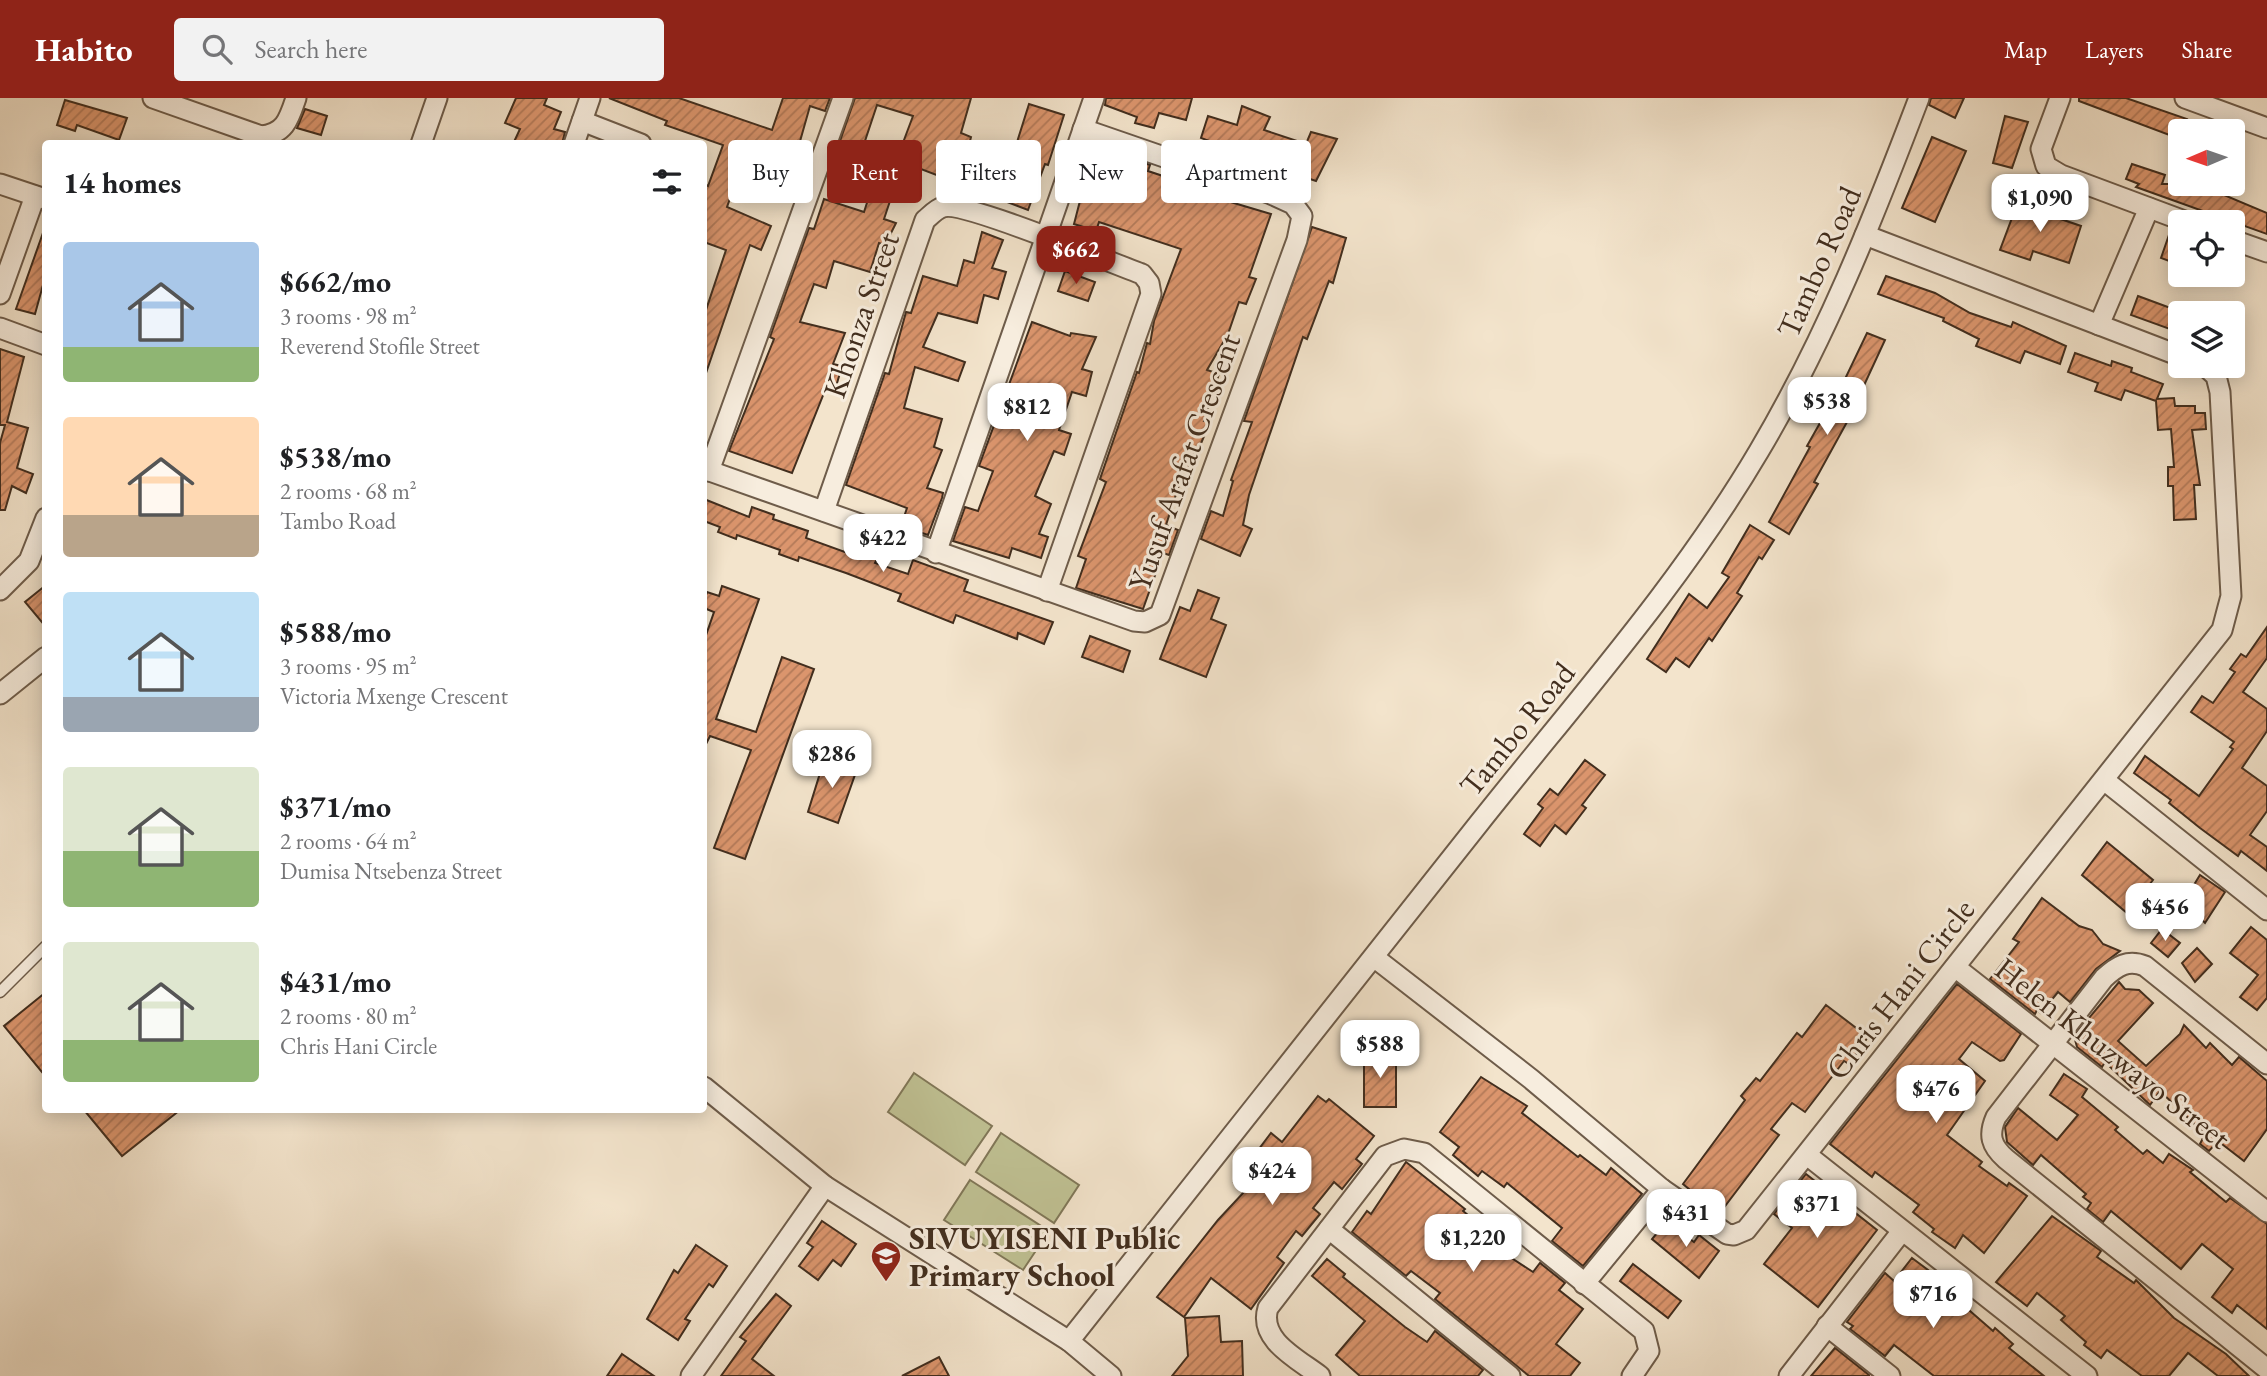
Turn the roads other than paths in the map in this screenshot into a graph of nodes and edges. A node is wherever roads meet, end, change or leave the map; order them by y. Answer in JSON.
{"nodes":[{"id":1,"x":296,"y":98,"type":"edge"},
{"id":2,"x":437,"y":98,"type":"edge"},
{"id":3,"x":590,"y":98,"type":"edge"},
{"id":4,"x":843,"y":98,"type":"edge"},
{"id":5,"x":1094,"y":98,"type":"edge"},
{"id":6,"x":1919,"y":98,"type":"edge"},
{"id":7,"x":2060,"y":98,"type":"edge"},
{"id":8,"x":2185,"y":98,"type":"edge"},
{"id":9,"x":162,"y":100,"type":"edge"},
{"id":10,"x":582,"y":121,"type":"junction"},
{"id":11,"x":2267,"y":128,"type":"edge"},
{"id":12,"x":1083,"y":129,"type":"junction"},
{"id":13,"x":422,"y":140,"type":"edge"},
{"id":14,"x":575,"y":140,"type":"edge"},
{"id":15,"x":631,"y":140,"type":"edge"},
{"id":16,"x":0,"y":184,"type":"edge"},
{"id":17,"x":40,"y":198,"type":"edge"},
{"id":18,"x":2149,"y":208,"type":"junction"},
{"id":19,"x":2168,"y":215,"type":"edge"},
{"id":20,"x":1865,"y":236,"type":"junction"},
{"id":21,"x":1044,"y":237,"type":"junction"},
{"id":22,"x":2245,"y":245,"type":"edge"},
{"id":23,"x":2267,"y":253,"type":"edge"},
{"id":24,"x":0,"y":294,"type":"edge"},
{"id":25,"x":2099,"y":325,"type":"junction"},
{"id":26,"x":0,"y":328,"type":"edge"},
{"id":27,"x":42,"y":344,"type":"edge"},
{"id":28,"x":2168,"y":351,"type":"edge"},
{"id":29,"x":2216,"y":378,"type":"edge"},
{"id":30,"x":707,"y":467,"type":"edge"},
{"id":31,"x":707,"y":470,"type":"edge"},
{"id":32,"x":824,"y":511,"type":"junction"},
{"id":33,"x":42,"y":528,"type":"edge"},
{"id":34,"x":936,"y":553,"type":"junction"},
{"id":35,"x":0,"y":590,"type":"edge"},
{"id":36,"x":1047,"y":591,"type":"junction"},
{"id":37,"x":42,"y":664,"type":"edge"},
{"id":38,"x":0,"y":694,"type":"edge"},
{"id":39,"x":2104,"y":780,"type":"junction"},
{"id":40,"x":2267,"y":910,"type":"edge"},
{"id":41,"x":42,"y":950,"type":"edge"},
{"id":42,"x":1375,"y":958,"type":"junction"},
{"id":43,"x":1955,"y":967,"type":"junction"},
{"id":44,"x":0,"y":992,"type":"edge"},
{"id":45,"x":2054,"y":1043,"type":"junction"},
{"id":46,"x":2267,"y":1064,"type":"edge"},
{"id":47,"x":707,"y":1089,"type":"edge"},
{"id":48,"x":1807,"y":1155,"type":"junction"},
{"id":49,"x":825,"y":1186,"type":"junction"},
{"id":50,"x":1662,"y":1189,"type":"junction"},
{"id":51,"x":2267,"y":1212,"type":"edge"},
{"id":52,"x":1329,"y":1229,"type":"junction"},
{"id":53,"x":1902,"y":1231,"type":"junction"},
{"id":54,"x":1584,"y":1284,"type":"junction"},
{"id":55,"x":1827,"y":1326,"type":"junction"},
{"id":56,"x":1069,"y":1341,"type":"junction"},
{"id":57,"x":2267,"y":1369,"type":"edge"},
{"id":58,"x":691,"y":1376,"type":"edge"},
{"id":59,"x":1111,"y":1376,"type":"edge"},
{"id":60,"x":1320,"y":1376,"type":"edge"},
{"id":61,"x":1510,"y":1376,"type":"edge"},
{"id":62,"x":1632,"y":1376,"type":"edge"},
{"id":63,"x":1788,"y":1376,"type":"edge"},
{"id":64,"x":1890,"y":1376,"type":"edge"},
{"id":65,"x":2087,"y":1376,"type":"edge"}],
"edges":[{"from":1,"to":9,"type":"street"},
{"from":2,"to":13,"type":"street"},
{"from":3,"to":10,"type":"street"},
{"from":4,"to":30,"type":"street"},
{"from":5,"to":12,"type":"street"},
{"from":6,"to":20,"type":"street","name":"Tambo Road"},
{"from":7,"to":18,"type":"street"},
{"from":8,"to":11,"type":"street"},
{"from":10,"to":14,"type":"street"},
{"from":10,"to":15,"type":"street"},
{"from":12,"to":21,"type":"street"},
{"from":12,"to":36,"type":"street","name":"Yusuf Arafat Crescent"},
{"from":16,"to":17,"type":"street"},
{"from":17,"to":24,"type":"street"},
{"from":18,"to":19,"type":"street"},
{"from":18,"to":25,"type":"street"},
{"from":20,"to":25,"type":"street"},
{"from":20,"to":42,"type":"street","name":"Tambo Road"},
{"from":21,"to":32,"type":"street","name":"Khonza Street"},
{"from":21,"to":34,"type":"street"},
{"from":21,"to":36,"type":"street","name":"Khonza Street"},
{"from":22,"to":23,"type":"street"},
{"from":25,"to":28,"type":"street"},
{"from":26,"to":27,"type":"street"},
{"from":29,"to":39,"type":"street","name":"Chris Hani Circle"},
{"from":31,"to":32,"type":"street","name":"Yusuf Arafat Crescent"},
{"from":32,"to":34,"type":"street","name":"Yusuf Arafat Crescent"},
{"from":33,"to":35,"type":"street"},
{"from":34,"to":36,"type":"street","name":"Yusuf Arafat Crescent"},
{"from":37,"to":38,"type":"street"},
{"from":39,"to":40,"type":"street"},
{"from":39,"to":43,"type":"street","name":"Chris Hani Circle"},
{"from":41,"to":44,"type":"lane"},
{"from":42,"to":50,"type":"street","name":"Chris Hani Circle"},
{"from":42,"to":56,"type":"street","name":"Tambo Road"},
{"from":43,"to":45,"type":"street","name":"Helen Khuzwayo Street"},
{"from":43,"to":48,"type":"street","name":"Chris Hani Circle"},
{"from":45,"to":46,"type":"street"},
{"from":45,"to":51,"type":"street","name":"Helen Khuzwayo Street"},
{"from":45,"to":57,"type":"street"},
{"from":47,"to":49,"type":"street"},
{"from":48,"to":50,"type":"street","name":"Chris Hani Circle"},
{"from":48,"to":53,"type":"street"},
{"from":49,"to":56,"type":"street"},
{"from":49,"to":58,"type":"street"},
{"from":50,"to":54,"type":"street"},
{"from":52,"to":54,"type":"street"},
{"from":52,"to":60,"type":"street"},
{"from":52,"to":61,"type":"street"},
{"from":53,"to":55,"type":"street"},
{"from":53,"to":65,"type":"street"},
{"from":54,"to":62,"type":"street"},
{"from":55,"to":63,"type":"street"},
{"from":55,"to":64,"type":"street"},
{"from":56,"to":59,"type":"street"}]}
